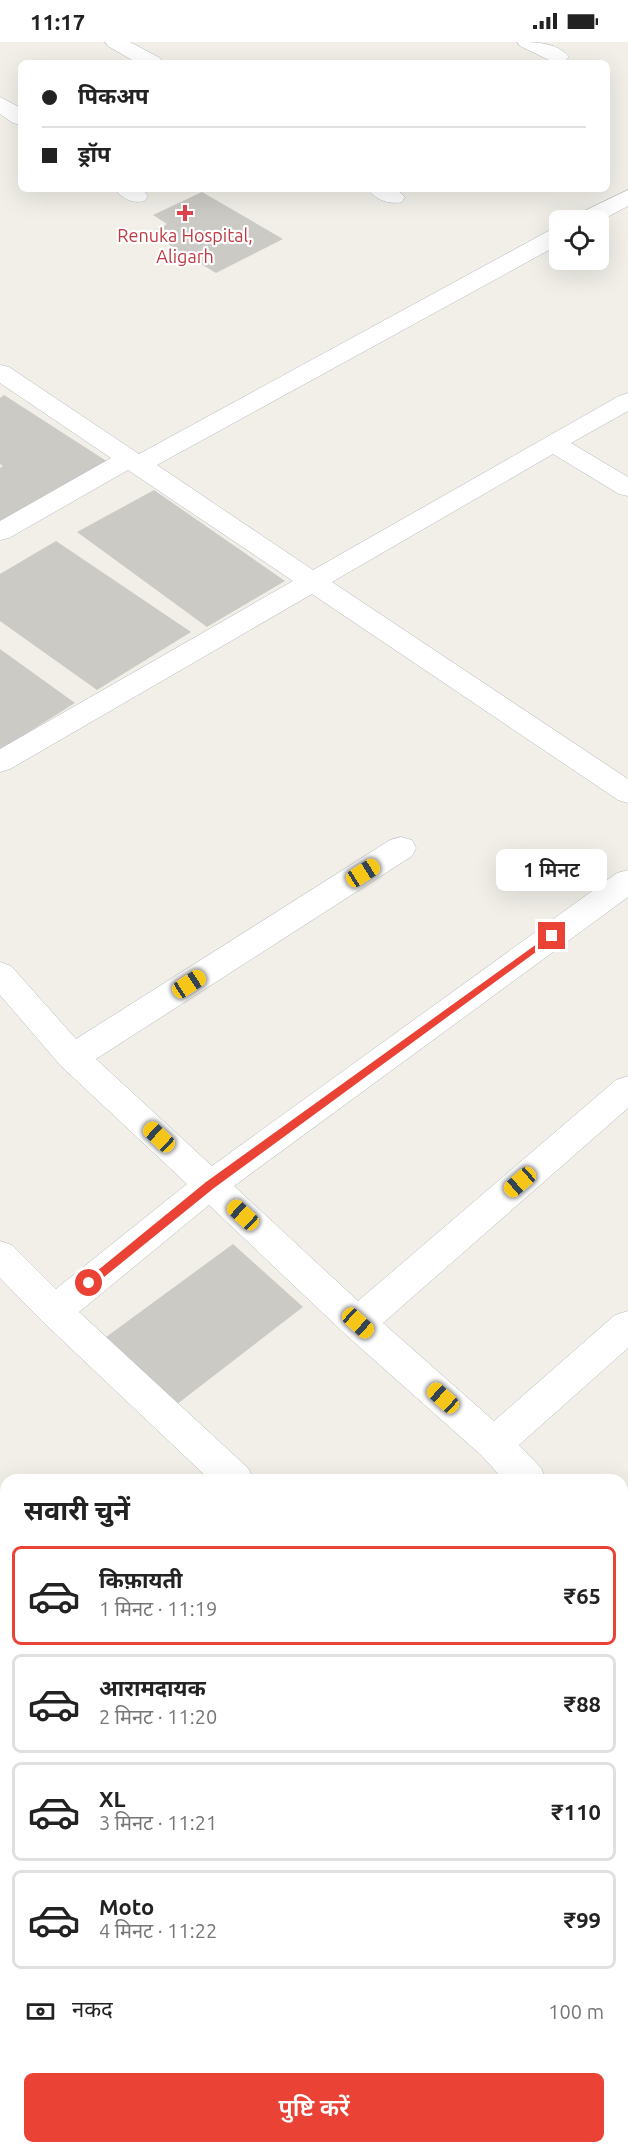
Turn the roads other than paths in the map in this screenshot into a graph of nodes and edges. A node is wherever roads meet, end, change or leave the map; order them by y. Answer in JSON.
{"nodes":[{"id":1,"x":116,"y":42,"type":"edge"},
{"id":2,"x":526,"y":42,"type":"edge"},
{"id":3,"x":558,"y":57,"type":"dead end"},
{"id":4,"x":147,"y":60,"type":"edge"},
{"id":5,"x":0,"y":104,"type":"edge"},
{"id":6,"x":18,"y":116,"type":"edge"},
{"id":7,"x":628,"y":197,"type":"edge"},
{"id":8,"x":603,"y":210,"type":"edge"},
{"id":9,"x":549,"y":240,"type":"edge"},
{"id":10,"x":3,"y":377,"type":"edge"},
{"id":11,"x":628,"y":401,"type":"edge"},
{"id":12,"x":553,"y":443,"type":"junction"},
{"id":13,"x":134,"y":462,"type":"junction"},
{"id":14,"x":628,"y":488,"type":"edge"},
{"id":15,"x":0,"y":532,"type":"edge"},
{"id":16,"x":313,"y":581,"type":"junction"},
{"id":17,"x":0,"y":762,"type":"edge"},
{"id":18,"x":628,"y":793,"type":"edge"},
{"id":19,"x":401,"y":848,"type":"dead end"},
{"id":20,"x":628,"y":881,"type":"edge"},
{"id":21,"x":0,"y":974,"type":"edge"},
{"id":22,"x":73,"y":1058,"type":"junction"},
{"id":23,"x":628,"y":1089,"type":"edge"},
{"id":24,"x":210,"y":1185,"type":"junction"},
{"id":25,"x":0,"y":1256,"type":"edge"},
{"id":26,"x":55,"y":1311,"type":"junction"},
{"id":27,"x":358,"y":1323,"type":"junction"},
{"id":28,"x":628,"y":1326,"type":"edge"},
{"id":29,"x":494,"y":1444,"type":"junction"},
{"id":30,"x":229,"y":1474,"type":"edge"},
{"id":31,"x":522,"y":1474,"type":"edge"}],
"edges":[{"from":1,"to":4,"type":"street"},
{"from":2,"to":3,"type":"street"},
{"from":5,"to":6,"type":"street"},
{"from":7,"to":8,"type":"street"},
{"from":9,"to":13,"type":"street"},
{"from":10,"to":13,"type":"street"},
{"from":11,"to":12,"type":"street"},
{"from":12,"to":14,"type":"street"},
{"from":12,"to":16,"type":"street"},
{"from":13,"to":15,"type":"street"},
{"from":13,"to":16,"type":"street"},
{"from":16,"to":17,"type":"street"},
{"from":16,"to":18,"type":"street"},
{"from":19,"to":22,"type":"street"},
{"from":20,"to":24,"type":"street"},
{"from":21,"to":22,"type":"street"},
{"from":22,"to":24,"type":"street"},
{"from":23,"to":27,"type":"street"},
{"from":24,"to":26,"type":"street"},
{"from":24,"to":27,"type":"street"},
{"from":25,"to":26,"type":"street"},
{"from":26,"to":30,"type":"street"},
{"from":27,"to":29,"type":"street"},
{"from":28,"to":29,"type":"street"},
{"from":29,"to":31,"type":"street"}]}
